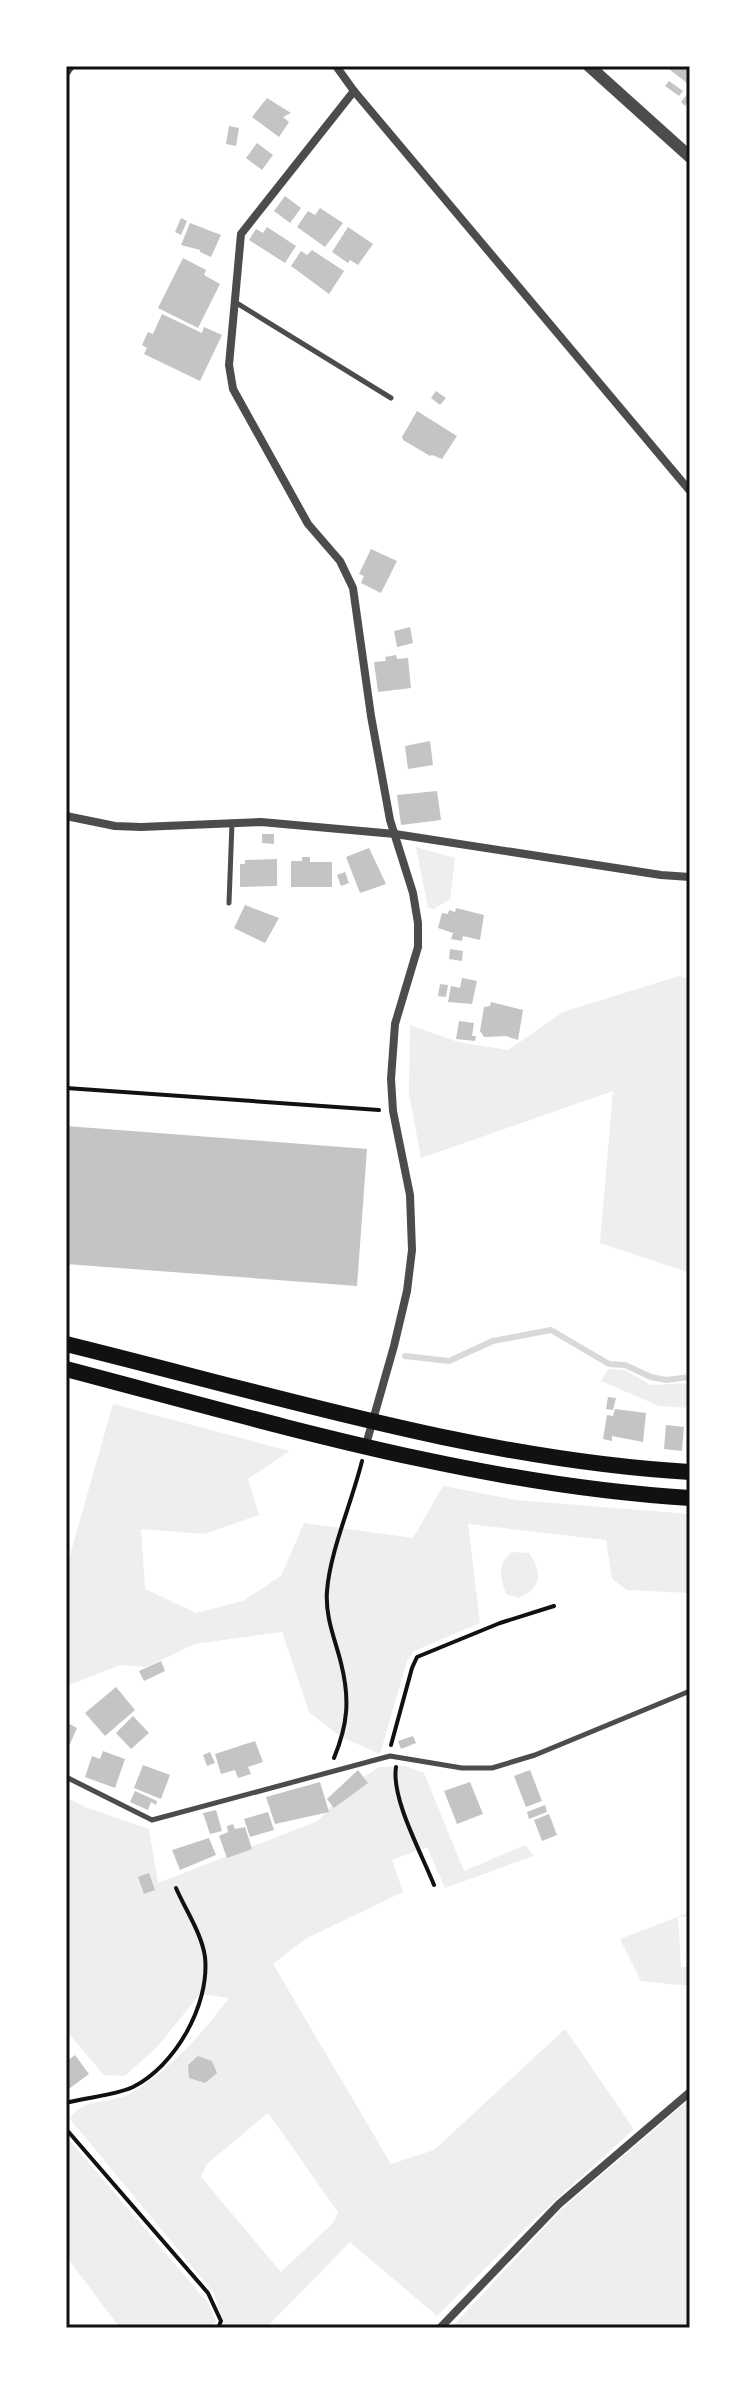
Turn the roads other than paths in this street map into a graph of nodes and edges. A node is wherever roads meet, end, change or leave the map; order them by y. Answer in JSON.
{"nodes":[{"id":1,"x":71,"y":66,"type":"edge"},
{"id":2,"x":336,"y":66,"type":"edge"},
{"id":3,"x":589,"y":66,"type":"edge"},
{"id":4,"x":66,"y":73,"type":"edge"},
{"id":5,"x":354,"y":91,"type":"junction"},
{"id":6,"x":690,"y":157,"type":"edge"},
{"id":7,"x":233,"y":301,"type":"junction"},
{"id":8,"x":391,"y":398,"type":"dead end"},
{"id":9,"x":690,"y":491,"type":"edge"},
{"id":10,"x":66,"y":816,"type":"edge"},
{"id":11,"x":232,"y":822,"type":"junction"},
{"id":12,"x":395,"y":834,"type":"junction"},
{"id":13,"x":690,"y":877,"type":"edge"},
{"id":14,"x":229,"y":903,"type":"dead end"},
{"id":15,"x":66,"y":1344,"type":"edge"},
{"id":16,"x":66,"y":1369,"type":"edge"},
{"id":17,"x":371,"y":1419,"type":"junction"},
{"id":18,"x":365,"y":1448,"type":"junction"},
{"id":19,"x":690,"y":1472,"type":"edge"},
{"id":20,"x":690,"y":1498,"type":"edge"},
{"id":21,"x":690,"y":1691,"type":"edge"},
{"id":22,"x":66,"y":1777,"type":"edge"},
{"id":23,"x":690,"y":2092,"type":"edge"},
{"id":24,"x":440,"y":2328,"type":"edge"}],
"edges":[{"from":1,"to":4,"type":"street"},
{"from":2,"to":5,"type":"street"},
{"from":3,"to":6,"type":"street"},
{"from":5,"to":7,"type":"street"},
{"from":5,"to":9,"type":"street"},
{"from":7,"to":8,"type":"lane"},
{"from":7,"to":12,"type":"street"},
{"from":10,"to":11,"type":"street"},
{"from":11,"to":12,"type":"street"},
{"from":11,"to":14,"type":"lane"},
{"from":12,"to":13,"type":"street"},
{"from":12,"to":17,"type":"street"},
{"from":15,"to":17,"type":"main road"},
{"from":16,"to":18,"type":"main road"},
{"from":17,"to":18,"type":"street"},
{"from":17,"to":19,"type":"main road"},
{"from":18,"to":20,"type":"main road"},
{"from":21,"to":22,"type":"lane"},
{"from":23,"to":24,"type":"street"}]}
